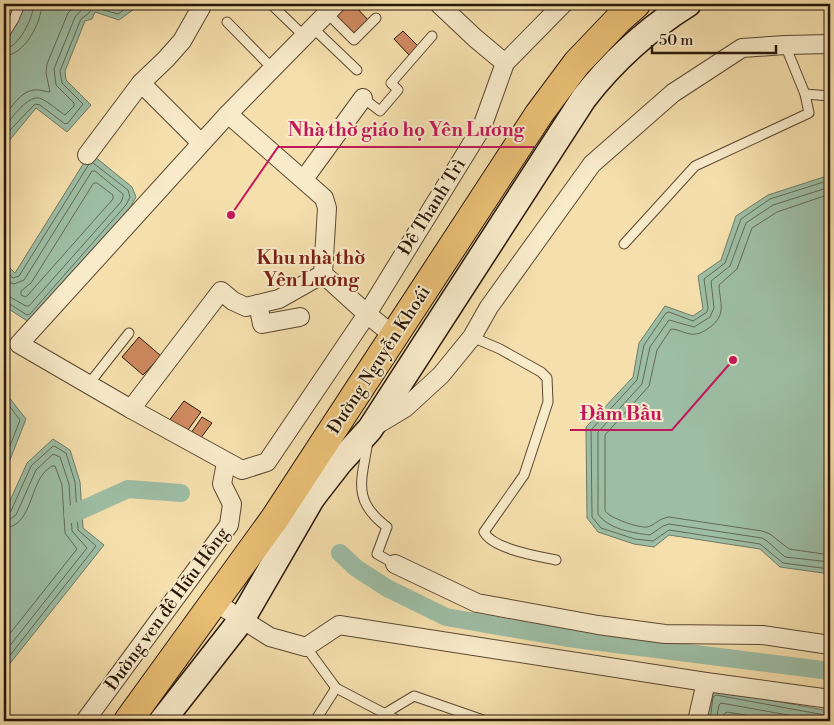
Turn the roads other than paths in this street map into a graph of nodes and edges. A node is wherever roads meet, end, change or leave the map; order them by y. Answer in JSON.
{"nodes":[{"id":1,"x":20,"y":4,"type":"edge"},
{"id":2,"x":203,"y":4,"type":"edge"},
{"id":3,"x":439,"y":4,"type":"edge"},
{"id":4,"x":563,"y":4,"type":"edge"},
{"id":5,"x":636,"y":4,"type":"edge"},
{"id":6,"x":688,"y":4,"type":"edge"},
{"id":7,"x":272,"y":5,"type":"edge"},
{"id":8,"x":332,"y":8,"type":"edge"},
{"id":9,"x":376,"y":18,"type":"dead end"},
{"id":10,"x":227,"y":22,"type":"dead end"},
{"id":11,"x":308,"y":32,"type":"junction"},
{"id":12,"x":4,"y":34,"type":"edge"},
{"id":13,"x":432,"y":36,"type":"dead end"},
{"id":14,"x":830,"y":44,"type":"edge"},
{"id":15,"x":785,"y":45,"type":"junction"},
{"id":16,"x":505,"y":63,"type":"junction"},
{"id":17,"x":272,"y":68,"type":"junction"},
{"id":18,"x":357,"y":70,"type":"dead end"},
{"id":19,"x":141,"y":83,"type":"junction"},
{"id":20,"x":805,"y":94,"type":"junction"},
{"id":21,"x":830,"y":96,"type":"edge"},
{"id":22,"x":363,"y":98,"type":"joint"},
{"id":23,"x":228,"y":114,"type":"junction"},
{"id":24,"x":201,"y":144,"type":"junction"},
{"id":25,"x":87,"y":155,"type":"dead end"},
{"id":26,"x":304,"y":179,"type":"junction"},
{"id":27,"x":624,"y":244,"type":"dead end"},
{"id":28,"x":323,"y":274,"type":"junction"},
{"id":29,"x":258,"y":304,"type":"junction"},
{"id":30,"x":367,"y":314,"type":"junction"},
{"id":31,"x":300,"y":317,"type":"dead end"},
{"id":32,"x":130,"y":333,"type":"dead end"},
{"id":33,"x":394,"y":336,"type":"junction"},
{"id":34,"x":472,"y":338,"type":"junction"},
{"id":35,"x":88,"y":385,"type":"junction"},
{"id":36,"x":131,"y":410,"type":"junction"},
{"id":37,"x":370,"y":429,"type":"junction"},
{"id":38,"x":226,"y":462,"type":"junction"},
{"id":39,"x":312,"y":498,"type":"junction"},
{"id":40,"x":275,"y":518,"type":"junction"},
{"id":41,"x":556,"y":560,"type":"dead end"},
{"id":42,"x":395,"y":564,"type":"joint"},
{"id":43,"x":215,"y":602,"type":"junction"},
{"id":44,"x":242,"y":619,"type":"junction"},
{"id":45,"x":830,"y":645,"type":"edge"},
{"id":46,"x":306,"y":647,"type":"junction"},
{"id":47,"x":706,"y":682,"type":"junction"},
{"id":48,"x":336,"y":688,"type":"junction"},
{"id":49,"x":830,"y":699,"type":"edge"},
{"id":50,"x":382,"y":718,"type":"edge"},
{"id":51,"x":85,"y":721,"type":"edge"},
{"id":52,"x":128,"y":721,"type":"edge"},
{"id":53,"x":162,"y":721,"type":"edge"},
{"id":54,"x":315,"y":721,"type":"edge"},
{"id":55,"x":399,"y":721,"type":"edge"},
{"id":56,"x":486,"y":721,"type":"edge"},
{"id":57,"x":697,"y":721,"type":"edge"}],
"edges":[{"from":1,"to":12,"type":"lane"},
{"from":2,"to":19,"type":"street"},
{"from":3,"to":16,"type":"street"},
{"from":4,"to":16,"type":"street","name":"Đê Thanh Trì"},
{"from":5,"to":33,"type":"main road","name":"Đường Nguyễn Khoái"},
{"from":6,"to":37,"type":"street"},
{"from":7,"to":11,"type":"lane"},
{"from":8,"to":9,"type":"lane"},
{"from":8,"to":11,"type":"street"},
{"from":10,"to":17,"type":"lane"},
{"from":11,"to":17,"type":"street"},
{"from":11,"to":18,"type":"lane"},
{"from":13,"to":22,"type":"lane"},
{"from":14,"to":15,"type":"street"},
{"from":15,"to":20,"type":"lane"},
{"from":15,"to":34,"type":"street"},
{"from":16,"to":30,"type":"street","name":"Đê Thanh Trì"},
{"from":17,"to":23,"type":"street"},
{"from":19,"to":24,"type":"street"},
{"from":19,"to":25,"type":"street"},
{"from":20,"to":21,"type":"lane"},
{"from":20,"to":27,"type":"lane"},
{"from":22,"to":26,"type":"street"},
{"from":23,"to":24,"type":"street"},
{"from":23,"to":26,"type":"street"},
{"from":24,"to":35,"type":"street","name":"Đê Thanh Trì"},
{"from":26,"to":28,"type":"street"},
{"from":28,"to":29,"type":"street"},
{"from":28,"to":30,"type":"street"},
{"from":29,"to":31,"type":"street"},
{"from":29,"to":36,"type":"street"},
{"from":30,"to":33,"type":"street"},
{"from":30,"to":38,"type":"street","name":"Đê Thanh Trì"},
{"from":32,"to":35,"type":"lane"},
{"from":33,"to":40,"type":"main road","name":"Đường Nguyễn Khoái"},
{"from":34,"to":37,"type":"street"},
{"from":34,"to":41,"type":"lane"},
{"from":35,"to":36,"type":"street","name":"Đê Thanh Trì"},
{"from":36,"to":38,"type":"street","name":"Đê Thanh Trì"},
{"from":37,"to":39,"type":"street"},
{"from":37,"to":42,"type":"lane"},
{"from":38,"to":51,"type":"street","name":"Đường ven đê Hữu Hồng"},
{"from":39,"to":40,"type":"street"},
{"from":39,"to":44,"type":"street"},
{"from":40,"to":43,"type":"main road","name":"Đường Nguyễn Khoái"},
{"from":42,"to":45,"type":"street"},
{"from":43,"to":44,"type":"street"},
{"from":43,"to":52,"type":"main road","name":"Đường Nguyễn Khoái"},
{"from":44,"to":46,"type":"street"},
{"from":44,"to":53,"type":"street"},
{"from":46,"to":47,"type":"street"},
{"from":46,"to":48,"type":"lane"},
{"from":47,"to":49,"type":"street"},
{"from":47,"to":57,"type":"street"},
{"from":48,"to":50,"type":"lane"},
{"from":48,"to":54,"type":"lane"},
{"from":50,"to":55,"type":"lane"},
{"from":50,"to":56,"type":"lane"}]}
